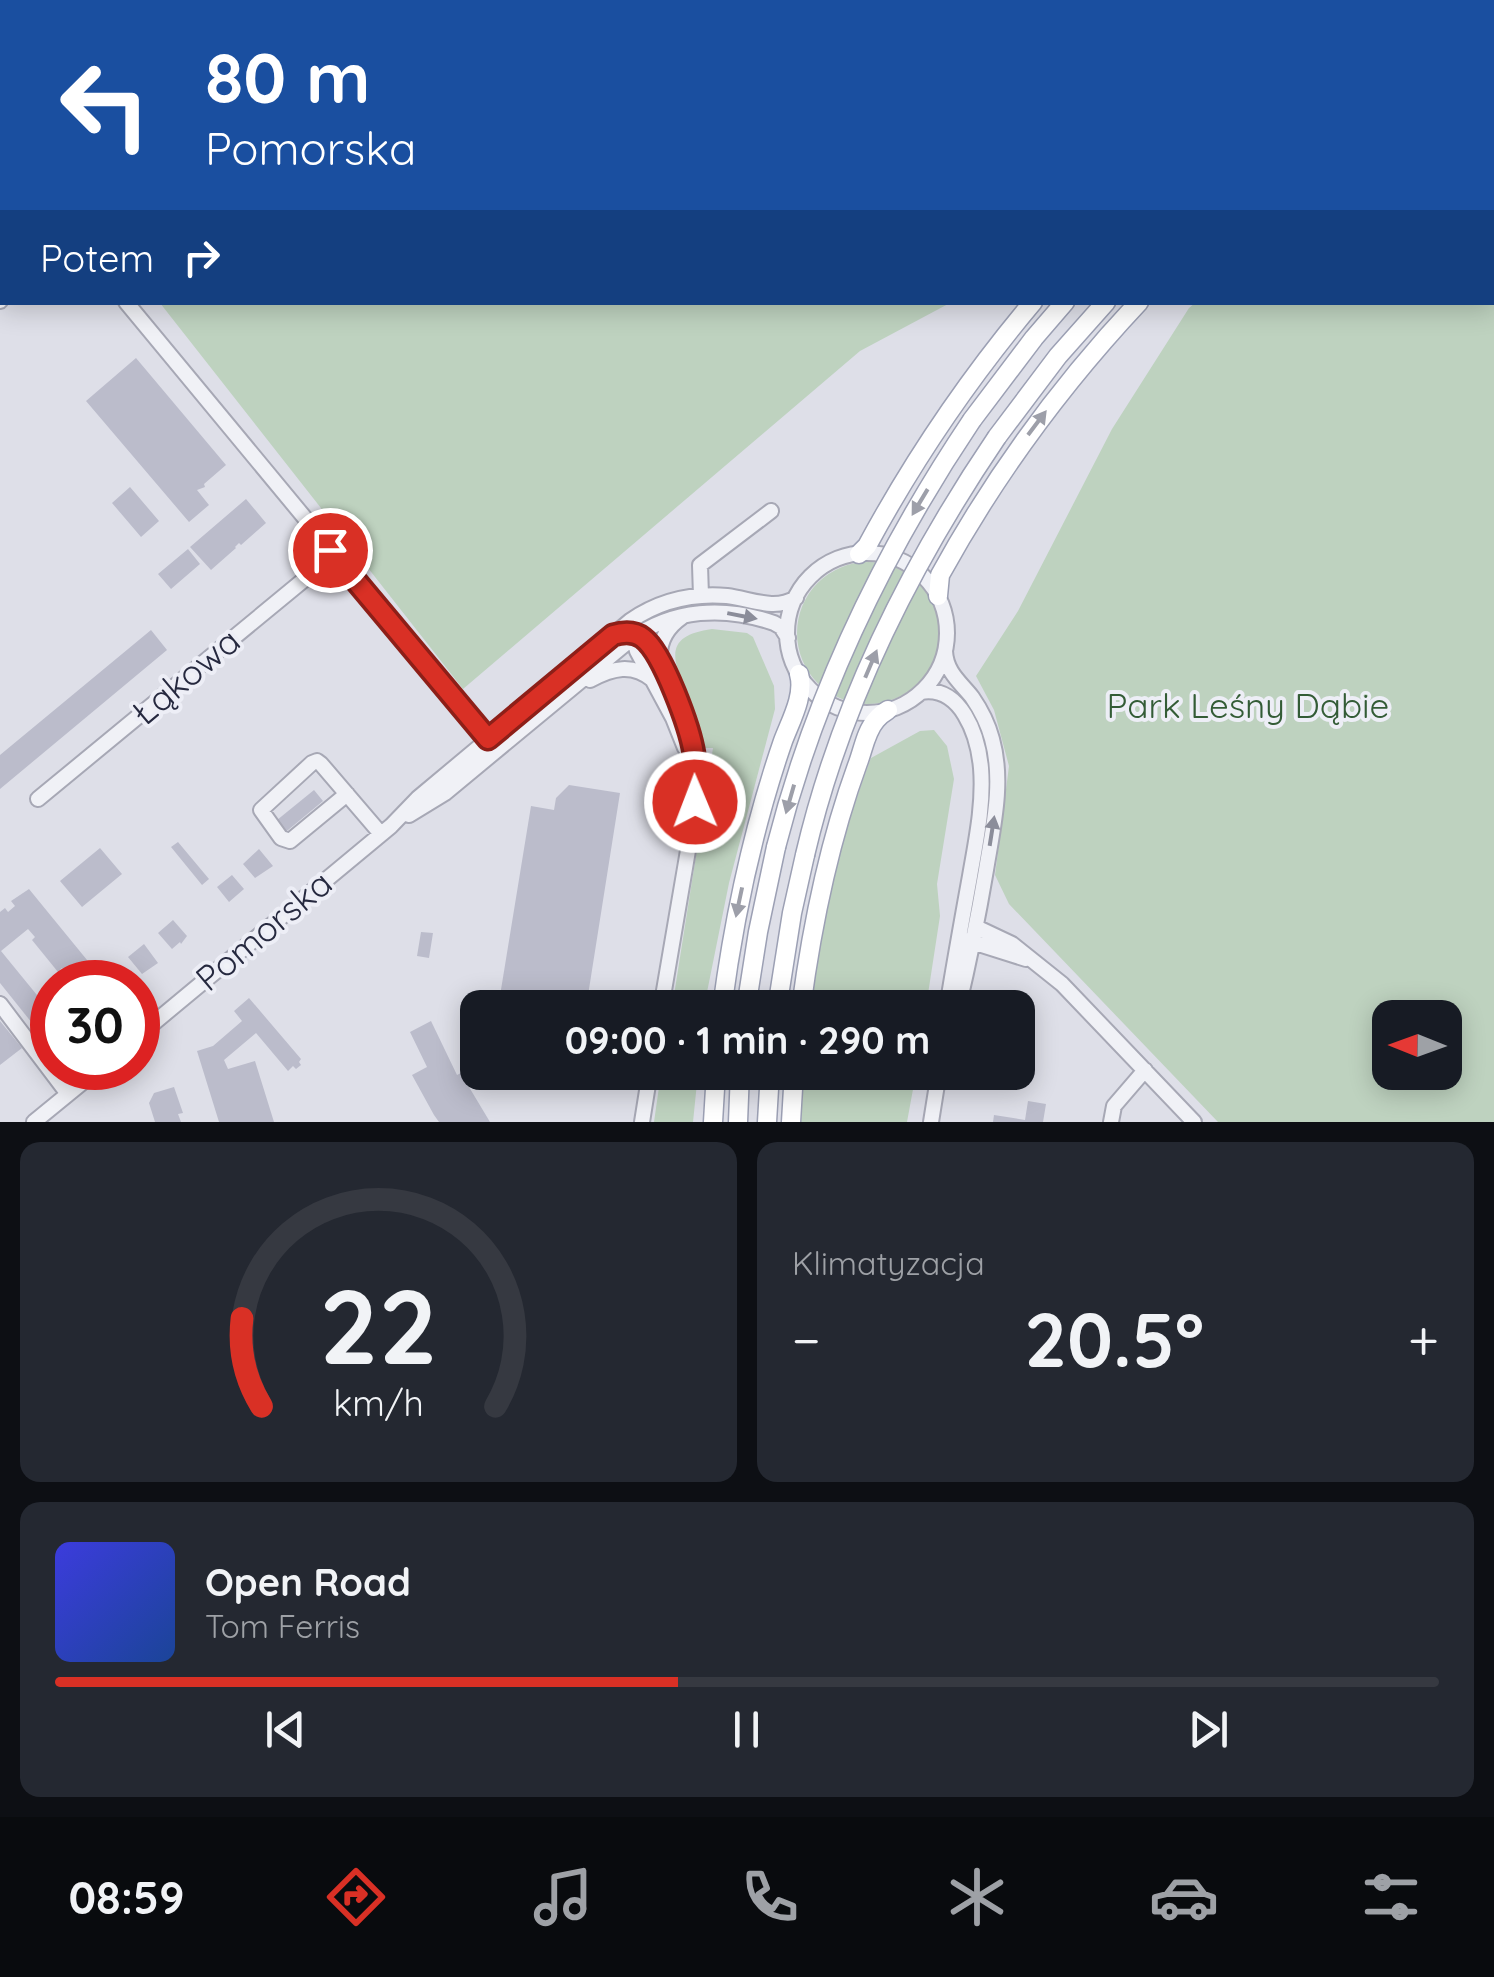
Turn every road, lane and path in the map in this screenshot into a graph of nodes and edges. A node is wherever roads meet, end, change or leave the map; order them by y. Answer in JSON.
{"nodes":[{"id":1,"x":128,"y":305,"type":"edge"},
{"id":2,"x":1032,"y":305,"type":"edge"},
{"id":3,"x":1062,"y":305,"type":"edge"},
{"id":4,"x":1103,"y":305,"type":"edge"},
{"id":5,"x":1136,"y":305,"type":"edge"},
{"id":6,"x":771,"y":512,"type":"dead end"},
{"id":7,"x":332,"y":552,"type":"junction"},
{"id":8,"x":859,"y":554,"type":"junction"},
{"id":9,"x":700,"y":596,"type":"junction"},
{"id":10,"x":938,"y":596,"type":"junction"},
{"id":11,"x":796,"y":598,"type":"junction"},
{"id":12,"x":641,"y":614,"type":"junction"},
{"id":13,"x":688,"y":614,"type":"junction"},
{"id":14,"x":613,"y":635,"type":"junction"},
{"id":15,"x":634,"y":635,"type":"junction"},
{"id":16,"x":788,"y":638,"type":"junction"},
{"id":17,"x":945,"y":650,"type":"junction"},
{"id":18,"x":658,"y":674,"type":"junction"},
{"id":19,"x":799,"y":674,"type":"junction"},
{"id":20,"x":921,"y":692,"type":"junction"},
{"id":21,"x":560,"y":698,"type":"junction"},
{"id":22,"x":888,"y":710,"type":"junction"},
{"id":23,"x":493,"y":745,"type":"junction"},
{"id":24,"x":346,"y":794,"type":"junction"},
{"id":25,"x":38,"y":799,"type":"dead end"},
{"id":26,"x":386,"y":830,"type":"junction"},
{"id":27,"x":976,"y":927,"type":"junction"},
{"id":28,"x":960,"y":931,"type":"junction"},
{"id":29,"x":973,"y":944,"type":"junction"},
{"id":30,"x":1031,"y":960,"type":"junction"},
{"id":31,"x":664,"y":990,"type":"edge"},
{"id":32,"x":725,"y":990,"type":"edge"},
{"id":33,"x":749,"y":990,"type":"edge"},
{"id":34,"x":780,"y":990,"type":"edge"},
{"id":35,"x":804,"y":990,"type":"edge"},
{"id":36,"x":950,"y":990,"type":"edge"},
{"id":37,"x":962,"y":990,"type":"edge"},
{"id":38,"x":0,"y":1004,"type":"edge"},
{"id":39,"x":160,"y":1018,"type":"edge"},
{"id":40,"x":1145,"y":1070,"type":"junction"},
{"id":41,"x":73,"y":1090,"type":"edge"},
{"id":42,"x":647,"y":1090,"type":"edge"},
{"id":43,"x":715,"y":1090,"type":"edge"},
{"id":44,"x":739,"y":1090,"type":"edge"},
{"id":45,"x":769,"y":1090,"type":"edge"},
{"id":46,"x":793,"y":1090,"type":"edge"},
{"id":47,"x":936,"y":1090,"type":"edge"},
{"id":48,"x":68,"y":1094,"type":"junction"},
{"id":49,"x":34,"y":1122,"type":"edge"},
{"id":50,"x":642,"y":1122,"type":"edge"},
{"id":51,"x":713,"y":1122,"type":"edge"},
{"id":52,"x":738,"y":1122,"type":"edge"},
{"id":53,"x":767,"y":1122,"type":"edge"},
{"id":54,"x":791,"y":1122,"type":"edge"},
{"id":55,"x":931,"y":1122,"type":"edge"},
{"id":56,"x":1110,"y":1122,"type":"edge"},
{"id":57,"x":1194,"y":1122,"type":"edge"}],
"edges":[{"from":1,"to":7,"type":"street"},
{"from":2,"to":8,"type":"main road"},
{"from":3,"to":33,"type":"main road","one_way":true,"bridge":true},
{"from":34,"to":4,"type":"main road","one_way":true,"bridge":true},
{"from":10,"to":5,"type":"main road","one_way":true},
{"from":6,"to":9,"type":"street"},
{"from":7,"to":23,"type":"street"},
{"from":7,"to":25,"type":"street","name":"Łąkowa"},
{"from":8,"to":10,"type":"street"},
{"from":8,"to":11,"type":"street"},
{"from":9,"to":11,"type":"street","name":"Pomorska"},
{"from":9,"to":12,"type":"street","name":"Pomorska"},
{"from":10,"to":17,"type":"street"},
{"from":11,"to":16,"type":"street"},
{"from":12,"to":14,"type":"street","name":"Pomorska"},
{"from":12,"to":15,"type":"street","name":"Pomorska"},
{"from":13,"to":15,"type":"street","name":"Pomorska"},
{"from":13,"to":16,"type":"street","name":"Pomorska","one_way":true},
{"from":13,"to":18,"type":"street"},
{"from":14,"to":15,"type":"street","name":"Pomorska"},
{"from":14,"to":23,"type":"street","name":"Pomorska"},
{"from":15,"to":18,"type":"street"},
{"from":15,"to":21,"type":"street","name":"Pomorska"},
{"from":16,"to":19,"type":"street"},
{"from":17,"to":20,"type":"street"},
{"from":27,"to":17,"type":"street","one_way":true},
{"from":18,"to":21,"type":"street","name":"Pomorska"},
{"from":18,"to":31,"type":"street"},
{"from":19,"to":22,"type":"street"},
{"from":19,"to":32,"type":"main road","one_way":true},
{"from":20,"to":22,"type":"street"},
{"from":20,"to":28,"type":"street"},
{"from":21,"to":23,"type":"street","name":"Pomorska"},
{"from":22,"to":35,"type":"main road"},
{"from":23,"to":26,"type":"street","name":"Pomorska"},
{"from":24,"to":24,"type":"street"},
{"from":24,"to":26,"type":"street"},
{"from":26,"to":39,"type":"street","name":"Pomorska"},
{"from":27,"to":28,"type":"street"},
{"from":27,"to":29,"type":"street"},
{"from":27,"to":30,"type":"street"},
{"from":28,"to":29,"type":"street"},
{"from":28,"to":36,"type":"street"},
{"from":29,"to":30,"type":"street"},
{"from":29,"to":37,"type":"street"},
{"from":30,"to":40,"type":"street"},
{"from":38,"to":48,"type":"street"},
{"from":40,"to":56,"type":"street"},
{"from":40,"to":57,"type":"street"},
{"from":41,"to":48,"type":"street"},
{"from":42,"to":50,"type":"street"},
{"from":43,"to":51,"type":"main road"},
{"from":44,"to":52,"type":"main road"},
{"from":45,"to":53,"type":"main road"},
{"from":46,"to":54,"type":"main road"},
{"from":47,"to":55,"type":"street"},
{"from":48,"to":49,"type":"street"}]}
